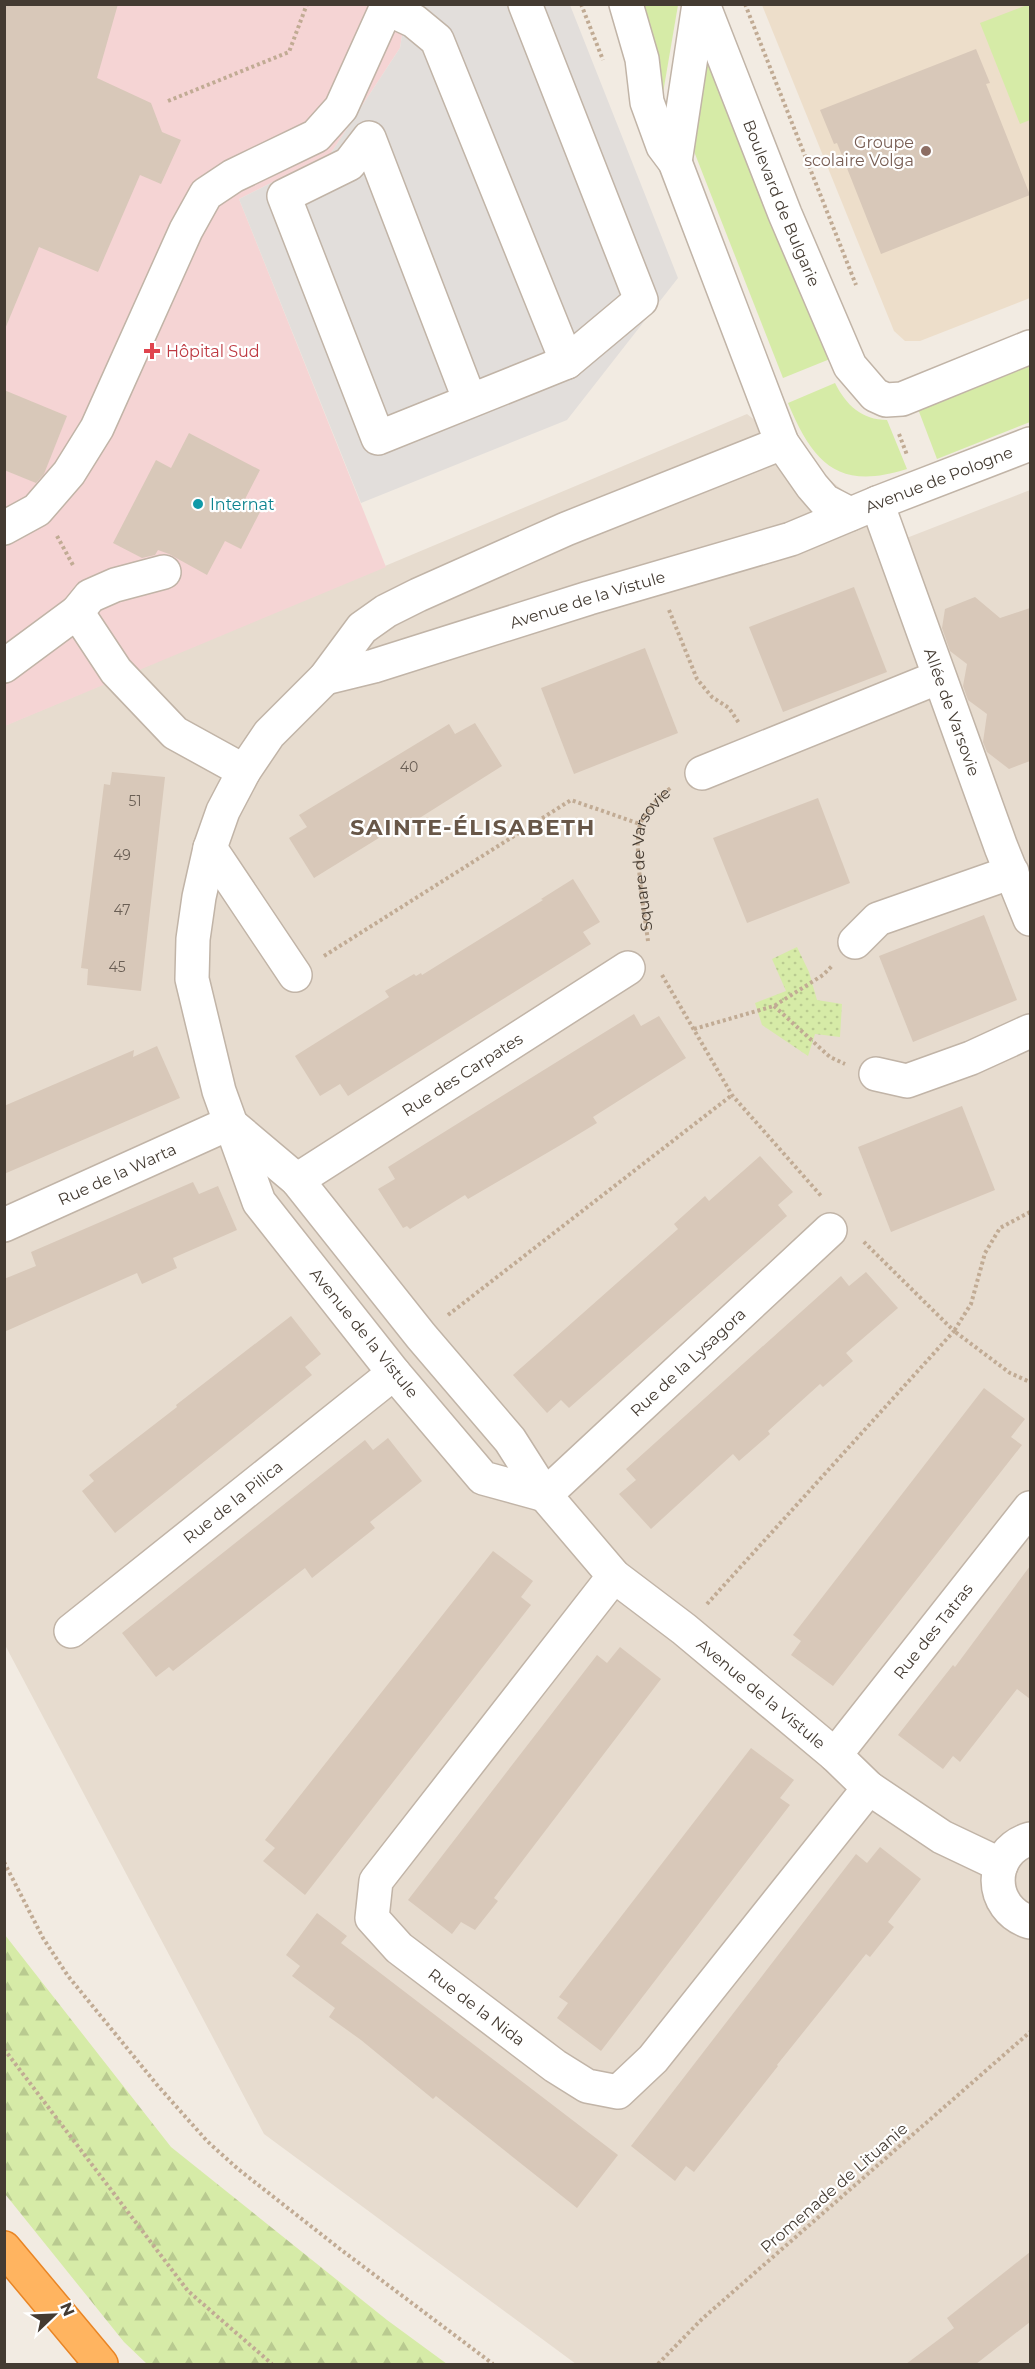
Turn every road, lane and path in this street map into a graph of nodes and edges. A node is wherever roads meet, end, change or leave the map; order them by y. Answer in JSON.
{"nodes":[{"id":1,"x":307,"y":4,"type":"edge"},
{"id":2,"x":525,"y":4,"type":"edge"},
{"id":3,"x":626,"y":4,"type":"edge"},
{"id":4,"x":699,"y":4,"type":"edge"},
{"id":5,"x":704,"y":4,"type":"edge"},
{"id":6,"x":746,"y":4,"type":"edge"},
{"id":7,"x":387,"y":6,"type":"edge"},
{"id":8,"x":168,"y":101,"type":"dead end"},
{"id":9,"x":675,"y":162,"type":"junction"},
{"id":10,"x":858,"y":290,"type":"dead end"},
{"id":11,"x":1030,"y":347,"type":"edge"},
{"id":12,"x":567,"y":362,"type":"junction"},
{"id":13,"x":880,"y":397,"type":"junction"},
{"id":14,"x":470,"y":401,"type":"junction"},
{"id":15,"x":782,"y":443,"type":"junction"},
{"id":16,"x":1030,"y":444,"type":"edge"},
{"id":17,"x":920,"y":487,"type":"junction"},
{"id":18,"x":863,"y":509,"type":"junction"},
{"id":19,"x":37,"y":510,"type":"junction"},
{"id":20,"x":4,"y":528,"type":"edge"},
{"id":21,"x":164,"y":572,"type":"dead end"},
{"id":22,"x":657,"y":578,"type":"junction"},
{"id":23,"x":84,"y":604,"type":"junction"},
{"id":24,"x":4,"y":666,"type":"edge"},
{"id":25,"x":939,"y":677,"type":"junction"},
{"id":26,"x":325,"y":678,"type":"junction"},
{"id":27,"x":756,"y":751,"type":"junction"},
{"id":28,"x":244,"y":771,"type":"junction"},
{"id":29,"x":702,"y":773,"type":"joint"},
{"id":30,"x":640,"y":824,"type":"junction"},
{"id":31,"x":210,"y":848,"type":"junction"},
{"id":32,"x":1012,"y":872,"type":"junction"},
{"id":33,"x":1030,"y":919,"type":"edge"},
{"id":34,"x":855,"y":942,"type":"joint"},
{"id":35,"x":648,"y":943,"type":"dead end"},
{"id":36,"x":628,"y":968,"type":"dead end"},
{"id":37,"x":661,"y":972,"type":"dead end"},
{"id":38,"x":295,"y":975,"type":"joint"},
{"id":39,"x":774,"y":1006,"type":"junction"},
{"id":40,"x":694,"y":1029,"type":"junction"},
{"id":41,"x":1030,"y":1031,"type":"edge"},
{"id":42,"x":876,"y":1074,"type":"joint"},
{"id":43,"x":732,"y":1095,"type":"junction"},
{"id":44,"x":230,"y":1123,"type":"junction"},
{"id":45,"x":297,"y":1180,"type":"junction"},
{"id":46,"x":1030,"y":1212,"type":"edge"},
{"id":47,"x":835,"y":1224,"type":"junction"},
{"id":48,"x":4,"y":1225,"type":"edge"},
{"id":49,"x":954,"y":1331,"type":"junction"},
{"id":50,"x":421,"y":1336,"type":"junction"},
{"id":51,"x":394,"y":1373,"type":"junction"},
{"id":52,"x":1030,"y":1382,"type":"edge"},
{"id":53,"x":545,"y":1495,"type":"junction"},
{"id":54,"x":1030,"y":1508,"type":"edge"},
{"id":55,"x":614,"y":1576,"type":"junction"},
{"id":56,"x":684,"y":1629,"type":"junction"},
{"id":57,"x":71,"y":1631,"type":"dead end"},
{"id":58,"x":835,"y":1755,"type":"junction"},
{"id":59,"x":869,"y":1788,"type":"junction"},
{"id":60,"x":1030,"y":1839,"type":"edge"},
{"id":61,"x":4,"y":1862,"type":"edge"},
{"id":62,"x":1001,"y":1865,"type":"junction"},
{"id":63,"x":1030,"y":1922,"type":"edge"},
{"id":64,"x":1030,"y":2032,"type":"edge"},
{"id":65,"x":4,"y":2049,"type":"edge"},
{"id":66,"x":4,"y":2248,"type":"edge"},
{"id":67,"x":101,"y":2364,"type":"edge"},
{"id":68,"x":272,"y":2364,"type":"edge"},
{"id":69,"x":493,"y":2364,"type":"edge"},
{"id":70,"x":658,"y":2364,"type":"edge"}],
"edges":[{"from":1,"to":8,"type":"path"},
{"from":2,"to":12,"type":"street"},
{"from":3,"to":9,"type":"street"},
{"from":4,"to":9,"type":"street"},
{"from":5,"to":13,"type":"street","name":"Boulevard de Bulgarie"},
{"from":6,"to":10,"type":"path"},
{"from":7,"to":12,"type":"street"},
{"from":7,"to":19,"type":"street"},
{"from":9,"to":15,"type":"street"},
{"from":11,"to":13,"type":"street"},
{"from":12,"to":14,"type":"street"},
{"from":13,"to":17,"type":"path"},
{"from":14,"to":14,"type":"street"},
{"from":15,"to":18,"type":"street"},
{"from":15,"to":26,"type":"street","name":"Avenue de la Vistule"},
{"from":16,"to":17,"type":"street","name":"Avenue de Pologne"},
{"from":17,"to":18,"type":"street","name":"Avenue de Pologne"},
{"from":18,"to":22,"type":"street","name":"Avenue de la Vistule"},
{"from":18,"to":25,"type":"street","name":"Allée de Varsovie"},
{"from":19,"to":20,"type":"street"},
{"from":19,"to":23,"type":"path"},
{"from":21,"to":23,"type":"street"},
{"from":22,"to":26,"type":"street","name":"Avenue de la Vistule"},
{"from":22,"to":27,"type":"path"},
{"from":23,"to":24,"type":"street"},
{"from":23,"to":28,"type":"street"},
{"from":25,"to":27,"type":"street","name":"Square de Varsovie"},
{"from":25,"to":32,"type":"street","name":"Allée de Varsovie"},
{"from":26,"to":28,"type":"street","name":"Avenue de la Vistule"},
{"from":27,"to":29,"type":"street","name":"Square de Varsovie"},
{"from":28,"to":31,"type":"street","name":"Avenue de la Vistule"},
{"from":29,"to":30,"type":"path","name":"Square de Varsovie"},
{"from":30,"to":35,"type":"path","name":"Square de Varsovie"},
{"from":30,"to":38,"type":"path"},
{"from":31,"to":38,"type":"street"},
{"from":31,"to":44,"type":"street","name":"Avenue de la Vistule"},
{"from":32,"to":33,"type":"street","name":"Allée de Varsovie"},
{"from":32,"to":34,"type":"street"},
{"from":34,"to":39,"type":"path"},
{"from":36,"to":45,"type":"street","name":"Rue des Carpates"},
{"from":37,"to":40,"type":"path"},
{"from":39,"to":40,"type":"path"},
{"from":39,"to":42,"type":"path"},
{"from":40,"to":43,"type":"path"},
{"from":41,"to":42,"type":"street"},
{"from":43,"to":47,"type":"path"},
{"from":43,"to":50,"type":"path"},
{"from":44,"to":45,"type":"street","name":"Avenue de la Vistule"},
{"from":44,"to":48,"type":"street","name":"Rue de la Warta"},
{"from":44,"to":51,"type":"street","name":"Avenue de la Vistule"},
{"from":45,"to":50,"type":"street","name":"Avenue de la Vistule"},
{"from":46,"to":49,"type":"path"},
{"from":47,"to":49,"type":"path"},
{"from":47,"to":53,"type":"street","name":"Rue de la Lysagora"},
{"from":49,"to":52,"type":"path"},
{"from":49,"to":56,"type":"path"},
{"from":50,"to":53,"type":"street","name":"Avenue de la Vistule"},
{"from":51,"to":53,"type":"street","name":"Avenue de la Vistule"},
{"from":51,"to":57,"type":"street","name":"Rue de la Pilica"},
{"from":53,"to":55,"type":"street","name":"Avenue de la Vistule"},
{"from":54,"to":58,"type":"street","name":"Rue des Tatras"},
{"from":55,"to":56,"type":"street","name":"Avenue de la Vistule"},
{"from":55,"to":59,"type":"street","name":"Rue de la Nida"},
{"from":56,"to":58,"type":"street","name":"Avenue de la Vistule"},
{"from":58,"to":59,"type":"street","name":"Avenue de la Vistule"},
{"from":59,"to":62,"type":"street","name":"Avenue de la Vistule"},
{"from":60,"to":62,"type":"street"},
{"from":61,"to":69,"type":"path"},
{"from":62,"to":63,"type":"street"},
{"from":64,"to":70,"type":"path","name":"Promenade de Lituanie"},
{"from":65,"to":68,"type":"path"},
{"from":66,"to":67,"type":"highway"}]}
